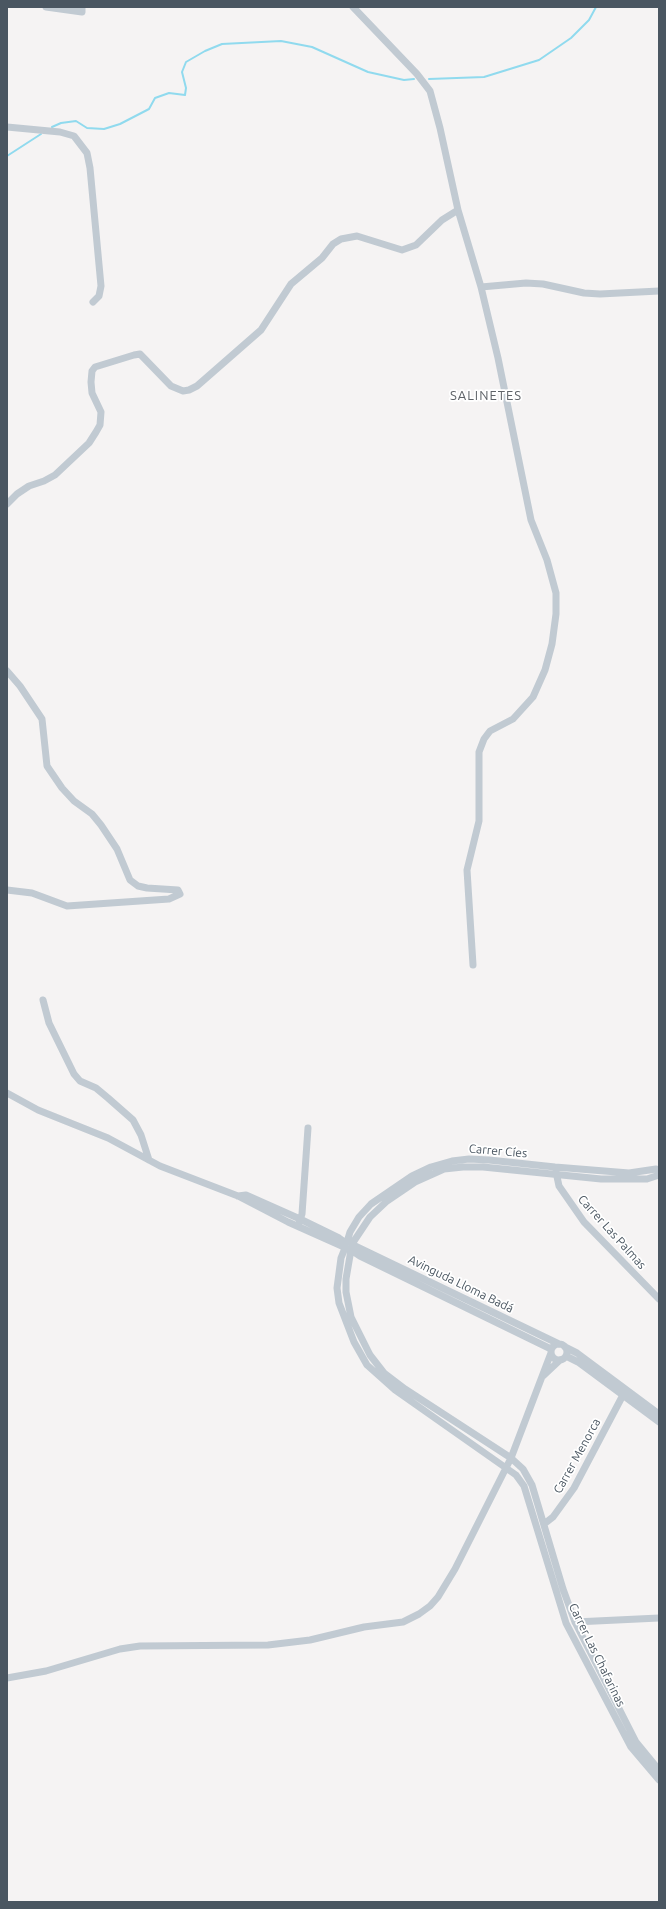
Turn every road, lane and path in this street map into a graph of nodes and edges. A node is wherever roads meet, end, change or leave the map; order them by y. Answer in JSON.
{"nodes":[{"id":1,"x":46,"y":7,"type":"edge"},
{"id":2,"x":82,"y":7,"type":"edge"},
{"id":3,"x":353,"y":7,"type":"edge"},
{"id":4,"x":7,"y":127,"type":"edge"},
{"id":5,"x":458,"y":210,"type":"junction"},
{"id":6,"x":481,"y":287,"type":"junction"},
{"id":7,"x":659,"y":291,"type":"edge"},
{"id":8,"x":93,"y":302,"type":"dead end"},
{"id":9,"x":7,"y":504,"type":"edge"},
{"id":10,"x":7,"y":670,"type":"edge"},
{"id":11,"x":7,"y":890,"type":"edge"},
{"id":12,"x":473,"y":964,"type":"dead end"},
{"id":13,"x":44,"y":1000,"type":"dead end"},
{"id":14,"x":7,"y":1093,"type":"edge"},
{"id":15,"x":308,"y":1128,"type":"dead end"},
{"id":16,"x":149,"y":1160,"type":"junction"},
{"id":17,"x":555,"y":1167,"type":"junction"},
{"id":18,"x":658,"y":1171,"type":"edge"},
{"id":19,"x":556,"y":1175,"type":"junction"},
{"id":20,"x":240,"y":1198,"type":"junction"},
{"id":21,"x":300,"y":1219,"type":"junction"},
{"id":22,"x":297,"y":1226,"type":"junction"},
{"id":23,"x":349,"y":1246,"type":"junction"},
{"id":24,"x":659,"y":1298,"type":"edge"},
{"id":25,"x":562,"y":1345,"type":"junction"},
{"id":26,"x":551,"y":1351,"type":"junction"},
{"id":27,"x":563,"y":1358,"type":"junction"},
{"id":28,"x":543,"y":1376,"type":"junction"},
{"id":29,"x":623,"y":1395,"type":"junction"},
{"id":30,"x":659,"y":1414,"type":"edge"},
{"id":31,"x":659,"y":1422,"type":"edge"},
{"id":32,"x":511,"y":1458,"type":"junction"},
{"id":33,"x":506,"y":1468,"type":"junction"},
{"id":34,"x":544,"y":1524,"type":"junction"},
{"id":35,"x":659,"y":1618,"type":"edge"},
{"id":36,"x":575,"y":1622,"type":"junction"},
{"id":37,"x":7,"y":1678,"type":"edge"},
{"id":38,"x":659,"y":1770,"type":"edge"},
{"id":39,"x":659,"y":1780,"type":"edge"}],
"edges":[{"from":1,"to":2,"type":"street"},
{"from":3,"to":5,"type":"street"},
{"from":4,"to":8,"type":"street"},
{"from":5,"to":6,"type":"street"},
{"from":5,"to":9,"type":"street"},
{"from":6,"to":7,"type":"street"},
{"from":6,"to":12,"type":"street"},
{"from":10,"to":11,"type":"street"},
{"from":13,"to":16,"type":"street"},
{"from":14,"to":16,"type":"street","name":"Avinguda Lloma Badá"},
{"from":15,"to":21,"type":"street"},
{"from":16,"to":20,"type":"street","name":"Avinguda Lloma Badá"},
{"from":17,"to":18,"type":"street","name":"Carrer Cíes"},
{"from":17,"to":19,"type":"street","name":"Carrer Las Palmas"},
{"from":17,"to":23,"type":"street","name":"Carrer Cíes"},
{"from":18,"to":19,"type":"street","name":"Carrer Cíes"},
{"from":19,"to":23,"type":"street","name":"Carrer Cíes"},
{"from":19,"to":24,"type":"street","name":"Carrer Las Palmas"},
{"from":20,"to":21,"type":"street","name":"Avinguda Lloma Badá"},
{"from":20,"to":22,"type":"street","name":"Avinguda Lloma Badá"},
{"from":21,"to":22,"type":"street"},
{"from":21,"to":23,"type":"street","name":"Avinguda Lloma Badá"},
{"from":22,"to":23,"type":"street","name":"Avinguda Lloma Badá"},
{"from":23,"to":25,"type":"street","name":"Avinguda Lloma Badá"},
{"from":23,"to":26,"type":"street","name":"Avinguda Lloma Badá"},
{"from":23,"to":32,"type":"street","name":"Carrer Cíes"},
{"from":23,"to":33,"type":"street","name":"Carrer Cíes"},
{"from":25,"to":26,"type":"street"},
{"from":25,"to":27,"type":"street"},
{"from":25,"to":30,"type":"street","name":"Avinguda Lloma Badá"},
{"from":26,"to":27,"type":"street"},
{"from":26,"to":28,"type":"street"},
{"from":27,"to":28,"type":"street"},
{"from":27,"to":29,"type":"street"},
{"from":28,"to":32,"type":"street"},
{"from":29,"to":31,"type":"street"},
{"from":29,"to":34,"type":"street","name":"Carrer Menorca"},
{"from":32,"to":33,"type":"street"},
{"from":32,"to":34,"type":"street","name":"Carrer Las Chafarinas"},
{"from":33,"to":37,"type":"street"},
{"from":33,"to":39,"type":"street","name":"Carrer Las Chafarinas"},
{"from":34,"to":36,"type":"street","name":"Carrer Las Chafarinas"},
{"from":35,"to":36,"type":"street"},
{"from":36,"to":38,"type":"street","name":"Carrer Las Chafarinas"}]}
